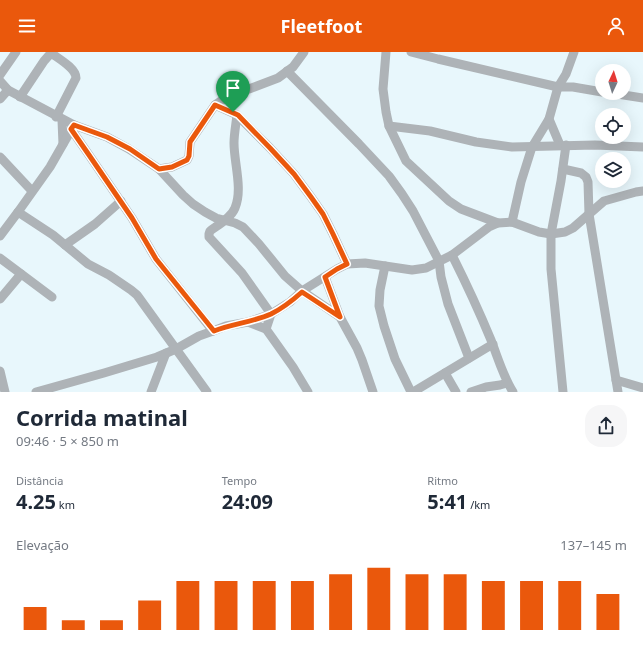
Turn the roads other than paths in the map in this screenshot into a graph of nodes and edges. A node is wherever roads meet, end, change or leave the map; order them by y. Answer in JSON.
{"nodes":[{"id":1,"x":16,"y":52,"type":"edge"},
{"id":2,"x":304,"y":52,"type":"edge"},
{"id":3,"x":386,"y":52,"type":"edge"},
{"id":4,"x":411,"y":52,"type":"edge"},
{"id":5,"x":574,"y":52,"type":"edge"},
{"id":6,"x":51,"y":53,"type":"edge"},
{"id":7,"x":438,"y":56,"type":"edge"},
{"id":8,"x":287,"y":71,"type":"junction"},
{"id":9,"x":566,"y":74,"type":"junction"},
{"id":10,"x":0,"y":75,"type":"edge"},
{"id":11,"x":0,"y":81,"type":"edge"},
{"id":12,"x":558,"y":86,"type":"junction"},
{"id":13,"x":573,"y":87,"type":"junction"},
{"id":14,"x":8,"y":90,"type":"junction"},
{"id":15,"x":595,"y":91,"type":"edge"},
{"id":16,"x":228,"y":96,"type":"junction"},
{"id":17,"x":631,"y":96,"type":"edge"},
{"id":18,"x":20,"y":97,"type":"junction"},
{"id":19,"x":643,"y":98,"type":"edge"},
{"id":20,"x":0,"y":99,"type":"edge"},
{"id":21,"x":215,"y":105,"type":"junction"},
{"id":22,"x":235,"y":114,"type":"junction"},
{"id":23,"x":59,"y":118,"type":"junction"},
{"id":24,"x":548,"y":119,"type":"junction"},
{"id":25,"x":389,"y":126,"type":"junction"},
{"id":26,"x":72,"y":127,"type":"junction"},
{"id":27,"x":63,"y":144,"type":"junction"},
{"id":28,"x":563,"y":145,"type":"junction"},
{"id":29,"x":532,"y":147,"type":"junction"},
{"id":30,"x":643,"y":147,"type":"edge"},
{"id":31,"x":0,"y":157,"type":"edge"},
{"id":32,"x":172,"y":167,"type":"junction"},
{"id":33,"x":159,"y":169,"type":"junction"},
{"id":34,"x":563,"y":169,"type":"junction"},
{"id":35,"x":167,"y":178,"type":"junction"},
{"id":36,"x":643,"y":190,"type":"edge"},
{"id":37,"x":32,"y":192,"type":"junction"},
{"id":38,"x":121,"y":201,"type":"junction"},
{"id":39,"x":18,"y":212,"type":"junction"},
{"id":40,"x":589,"y":214,"type":"junction"},
{"id":41,"x":224,"y":220,"type":"junction"},
{"id":42,"x":512,"y":222,"type":"junction"},
{"id":43,"x":498,"y":223,"type":"junction"},
{"id":44,"x":551,"y":234,"type":"junction"},
{"id":45,"x":0,"y":236,"type":"edge"},
{"id":46,"x":65,"y":245,"type":"junction"},
{"id":47,"x":452,"y":255,"type":"junction"},
{"id":48,"x":0,"y":258,"type":"edge"},
{"id":49,"x":439,"y":261,"type":"junction"},
{"id":50,"x":347,"y":264,"type":"junction"},
{"id":51,"x":385,"y":266,"type":"junction"},
{"id":52,"x":21,"y":274,"type":"junction"},
{"id":53,"x":325,"y":277,"type":"junction"},
{"id":54,"x":302,"y":292,"type":"junction"},
{"id":55,"x":52,"y":298,"type":"dead end"},
{"id":56,"x":0,"y":299,"type":"edge"},
{"id":57,"x":271,"y":314,"type":"junction"},
{"id":58,"x":340,"y":317,"type":"junction"},
{"id":59,"x":248,"y":322,"type":"junction"},
{"id":60,"x":266,"y":329,"type":"junction"},
{"id":61,"x":214,"y":331,"type":"junction"},
{"id":62,"x":493,"y":344,"type":"junction"},
{"id":63,"x":176,"y":349,"type":"junction"},
{"id":64,"x":166,"y":353,"type":"junction"},
{"id":65,"x":469,"y":358,"type":"junction"},
{"id":66,"x":0,"y":371,"type":"edge"},
{"id":67,"x":445,"y":373,"type":"junction"},
{"id":68,"x":616,"y":380,"type":"junction"},
{"id":69,"x":508,"y":383,"type":"junction"},
{"id":70,"x":423,"y":388,"type":"edge"},
{"id":71,"x":643,"y":388,"type":"edge"},
{"id":72,"x":5,"y":392,"type":"edge"},
{"id":73,"x":36,"y":392,"type":"edge"},
{"id":74,"x":151,"y":392,"type":"edge"},
{"id":75,"x":207,"y":392,"type":"edge"},
{"id":76,"x":308,"y":392,"type":"edge"},
{"id":77,"x":374,"y":392,"type":"edge"},
{"id":78,"x":412,"y":392,"type":"edge"},
{"id":79,"x":456,"y":392,"type":"edge"},
{"id":80,"x":472,"y":392,"type":"edge"},
{"id":81,"x":513,"y":392,"type":"edge"},
{"id":82,"x":563,"y":392,"type":"edge"},
{"id":83,"x":618,"y":392,"type":"edge"}],
"edges":[{"from":1,"to":10,"type":"street"},
{"from":2,"to":8,"type":"street"},
{"from":3,"to":25,"type":"street"},
{"from":4,"to":7,"type":"street"},
{"from":5,"to":9,"type":"street"},
{"from":6,"to":18,"type":"street"},
{"from":6,"to":23,"type":"street"},
{"from":7,"to":12,"type":"street"},
{"from":8,"to":16,"type":"street"},
{"from":8,"to":49,"type":"street"},
{"from":9,"to":12,"type":"street"},
{"from":9,"to":13,"type":"street"},
{"from":11,"to":14,"type":"street"},
{"from":12,"to":13,"type":"street"},
{"from":12,"to":24,"type":"street"},
{"from":13,"to":15,"type":"street"},
{"from":14,"to":18,"type":"street"},
{"from":14,"to":20,"type":"street"},
{"from":16,"to":21,"type":"street"},
{"from":16,"to":22,"type":"street"},
{"from":17,"to":19,"type":"street"},
{"from":18,"to":23,"type":"street"},
{"from":21,"to":22,"type":"street"},
{"from":21,"to":32,"type":"street"},
{"from":22,"to":41,"type":"street"},
{"from":22,"to":50,"type":"street"},
{"from":23,"to":26,"type":"street"},
{"from":23,"to":27,"type":"street"},
{"from":24,"to":28,"type":"street"},
{"from":24,"to":29,"type":"street"},
{"from":25,"to":29,"type":"street"},
{"from":25,"to":43,"type":"street"},
{"from":26,"to":27,"type":"street"},
{"from":26,"to":33,"type":"street"},
{"from":26,"to":38,"type":"street"},
{"from":27,"to":37,"type":"street"},
{"from":28,"to":29,"type":"street"},
{"from":28,"to":30,"type":"street"},
{"from":28,"to":34,"type":"street"},
{"from":29,"to":42,"type":"street"},
{"from":31,"to":37,"type":"street"},
{"from":32,"to":33,"type":"street"},
{"from":32,"to":35,"type":"street"},
{"from":33,"to":35,"type":"street"},
{"from":34,"to":40,"type":"street"},
{"from":34,"to":44,"type":"street"},
{"from":35,"to":41,"type":"street"},
{"from":36,"to":40,"type":"street"},
{"from":37,"to":39,"type":"street"},
{"from":38,"to":46,"type":"street"},
{"from":38,"to":61,"type":"street"},
{"from":39,"to":45,"type":"street"},
{"from":39,"to":46,"type":"street"},
{"from":40,"to":44,"type":"street"},
{"from":40,"to":68,"type":"street"},
{"from":41,"to":54,"type":"street"},
{"from":41,"to":57,"type":"street"},
{"from":42,"to":43,"type":"street"},
{"from":42,"to":44,"type":"street"},
{"from":43,"to":47,"type":"street"},
{"from":44,"to":82,"type":"street"},
{"from":46,"to":63,"type":"street"},
{"from":47,"to":49,"type":"street"},
{"from":47,"to":62,"type":"street"},
{"from":48,"to":52,"type":"street"},
{"from":49,"to":51,"type":"street"},
{"from":49,"to":65,"type":"street"},
{"from":50,"to":51,"type":"street"},
{"from":50,"to":53,"type":"street"},
{"from":51,"to":78,"type":"street"},
{"from":52,"to":55,"type":"street"},
{"from":52,"to":56,"type":"street"},
{"from":53,"to":54,"type":"street"},
{"from":53,"to":58,"type":"street"},
{"from":54,"to":57,"type":"street"},
{"from":54,"to":58,"type":"street"},
{"from":57,"to":59,"type":"street"},
{"from":57,"to":60,"type":"street"},
{"from":58,"to":77,"type":"street"},
{"from":59,"to":60,"type":"street"},
{"from":59,"to":61,"type":"street"},
{"from":60,"to":76,"type":"street"},
{"from":61,"to":63,"type":"street"},
{"from":62,"to":65,"type":"street"},
{"from":62,"to":69,"type":"street"},
{"from":63,"to":64,"type":"street"},
{"from":63,"to":75,"type":"street"},
{"from":64,"to":73,"type":"street"},
{"from":64,"to":74,"type":"street"},
{"from":65,"to":67,"type":"street"},
{"from":66,"to":72,"type":"street"},
{"from":67,"to":70,"type":"street"},
{"from":67,"to":79,"type":"street"},
{"from":68,"to":71,"type":"street"},
{"from":68,"to":83,"type":"street"},
{"from":69,"to":80,"type":"street"},
{"from":69,"to":81,"type":"street"},
{"from":70,"to":78,"type":"street"}]}
